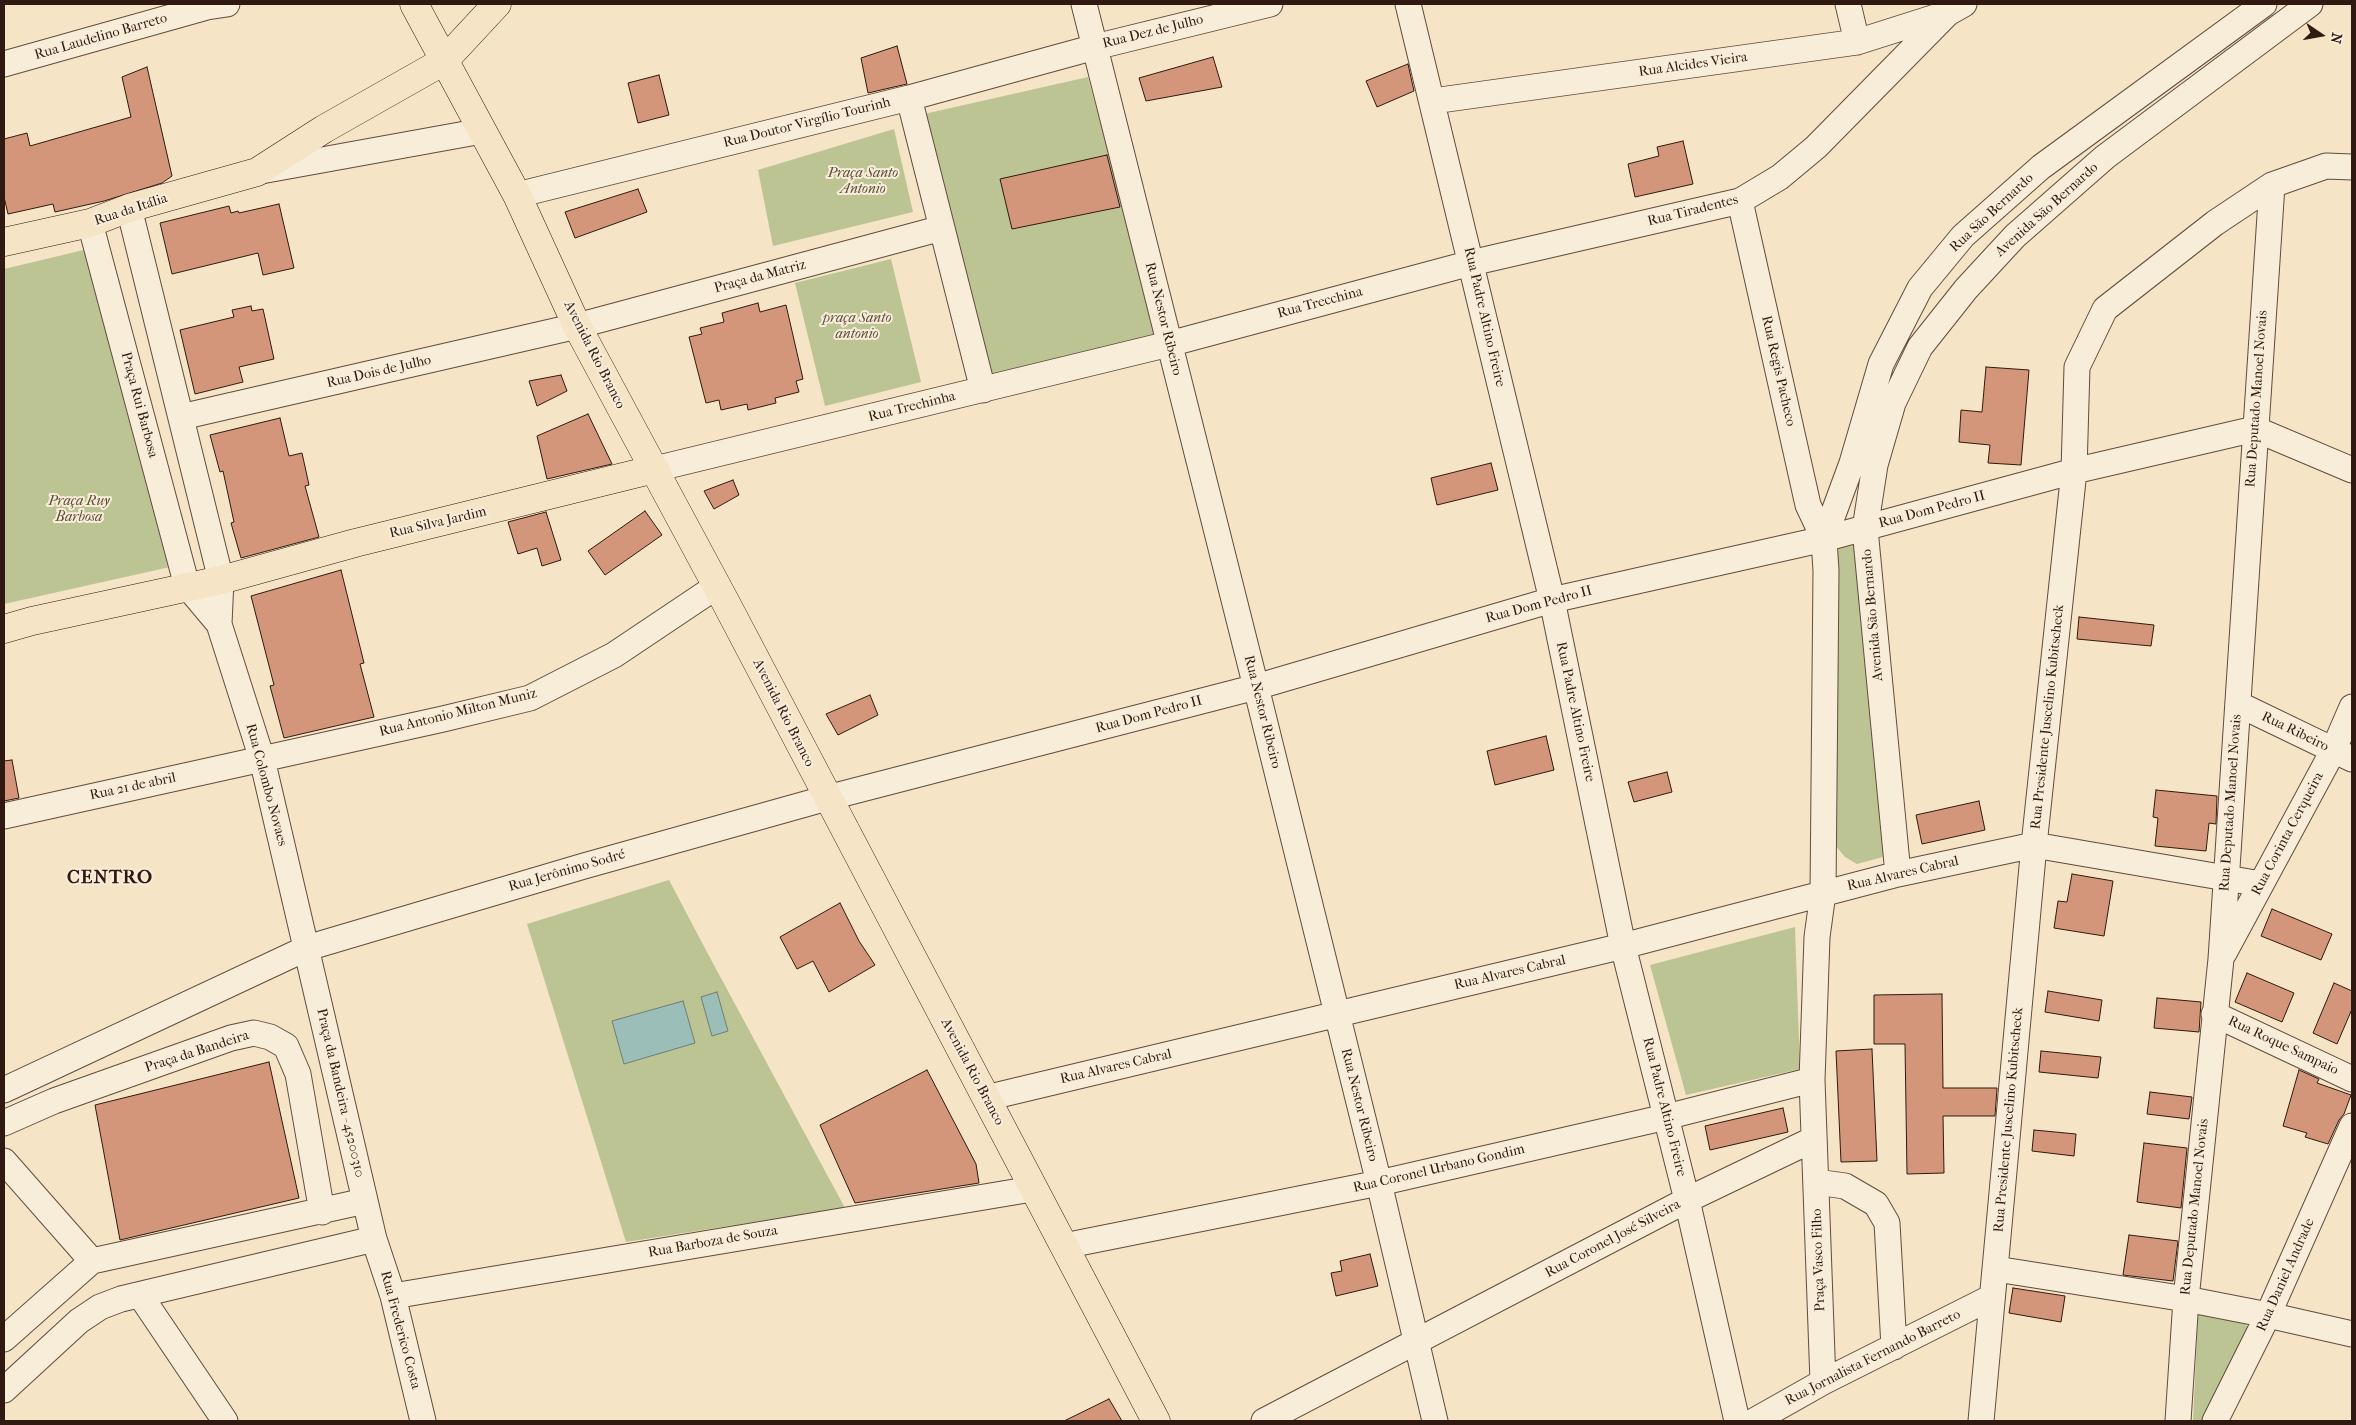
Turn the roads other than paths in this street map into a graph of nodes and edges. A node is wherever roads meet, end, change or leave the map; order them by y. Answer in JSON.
{"nodes":[{"id":1,"x":414,"y":4,"type":"edge"},
{"id":2,"x":497,"y":4,"type":"edge"},
{"id":3,"x":1084,"y":4,"type":"edge"},
{"id":4,"x":1270,"y":4,"type":"edge"},
{"id":5,"x":1408,"y":4,"type":"edge"},
{"id":6,"x":1848,"y":4,"type":"edge"},
{"id":7,"x":2264,"y":4,"type":"edge"},
{"id":8,"x":2310,"y":4,"type":"edge"},
{"id":9,"x":212,"y":5,"type":"edge"},
{"id":10,"x":1956,"y":8,"type":"edge"},
{"id":11,"x":1857,"y":42,"type":"junction"},
{"id":12,"x":1095,"y":47,"type":"junction"},
{"id":13,"x":444,"y":60,"type":"junction"},
{"id":14,"x":4,"y":64,"type":"edge"},
{"id":15,"x":910,"y":98,"type":"junction"},
{"id":16,"x":1433,"y":101,"type":"junction"},
{"id":17,"x":482,"y":131,"type":"junction"},
{"id":18,"x":2352,"y":167,"type":"edge"},
{"id":19,"x":257,"y":172,"type":"junction"},
{"id":20,"x":2272,"y":185,"type":"junction"},
{"id":21,"x":517,"y":195,"type":"junction"},
{"id":22,"x":1740,"y":201,"type":"junction"},
{"id":23,"x":130,"y":208,"type":"junction"},
{"id":24,"x":1994,"y":208,"type":"junction"},
{"id":25,"x":90,"y":223,"type":"junction"},
{"id":26,"x":942,"y":228,"type":"junction"},
{"id":27,"x":2014,"y":236,"type":"junction"},
{"id":28,"x":4,"y":242,"type":"edge"},
{"id":29,"x":1471,"y":263,"type":"junction"},
{"id":30,"x":578,"y":326,"type":"junction"},
{"id":31,"x":1169,"y":344,"type":"junction"},
{"id":32,"x":983,"y":390,"type":"junction"},
{"id":33,"x":181,"y":417,"type":"junction"},
{"id":34,"x":2254,"y":429,"type":"junction"},
{"id":35,"x":655,"y":469,"type":"junction"},
{"id":36,"x":2352,"y":470,"type":"edge"},
{"id":37,"x":2074,"y":471,"type":"junction"},
{"id":38,"x":1865,"y":529,"type":"junction"},
{"id":39,"x":1824,"y":539,"type":"junction"},
{"id":40,"x":221,"y":580,"type":"junction"},
{"id":41,"x":187,"y":586,"type":"junction"},
{"id":42,"x":717,"y":586,"type":"junction"},
{"id":43,"x":1552,"y":600,"type":"junction"},
{"id":44,"x":219,"y":624,"type":"junction"},
{"id":45,"x":4,"y":629,"type":"edge"},
{"id":46,"x":1256,"y":687,"type":"junction"},
{"id":47,"x":2238,"y":704,"type":"junction"},
{"id":48,"x":2352,"y":707,"type":"edge"},
{"id":49,"x":2343,"y":755,"type":"edge"},
{"id":50,"x":262,"y":759,"type":"junction"},
{"id":51,"x":827,"y":798,"type":"junction"},
{"id":52,"x":4,"y":816,"type":"edge"},
{"id":53,"x":2034,"y":845,"type":"junction"},
{"id":54,"x":1898,"y":874,"type":"junction"},
{"id":55,"x":2226,"y":878,"type":"junction"},
{"id":56,"x":2261,"y":884,"type":"junction"},
{"id":57,"x":1824,"y":893,"type":"junction"},
{"id":58,"x":1623,"y":946,"type":"junction"},
{"id":59,"x":307,"y":948,"type":"junction"},
{"id":60,"x":2220,"y":959,"type":"junction"},
{"id":61,"x":2214,"y":1014,"type":"junction"},
{"id":62,"x":1336,"y":1015,"type":"junction"},
{"id":63,"x":2352,"y":1078,"type":"edge"},
{"id":64,"x":1812,"y":1080,"type":"junction"},
{"id":65,"x":4,"y":1090,"type":"edge"},
{"id":66,"x":986,"y":1098,"type":"junction"},
{"id":67,"x":1666,"y":1117,"type":"junction"},
{"id":68,"x":4,"y":1123,"type":"edge"},
{"id":69,"x":2352,"y":1126,"type":"edge"},
{"id":70,"x":1814,"y":1139,"type":"junction"},
{"id":71,"x":4,"y":1161,"type":"edge"},
{"id":72,"x":1816,"y":1182,"type":"junction"},
{"id":73,"x":1379,"y":1183,"type":"junction"},
{"id":74,"x":1032,"y":1189,"type":"junction"},
{"id":75,"x":1687,"y":1200,"type":"junction"},
{"id":76,"x":365,"y":1201,"type":"junction"},
{"id":77,"x":322,"y":1212,"type":"junction"},
{"id":78,"x":374,"y":1239,"type":"junction"},
{"id":79,"x":1064,"y":1246,"type":"junction"},
{"id":80,"x":92,"y":1261,"type":"junction"},
{"id":81,"x":1996,"y":1269,"type":"junction"},
{"id":82,"x":140,"y":1295,"type":"junction"},
{"id":83,"x":393,"y":1296,"type":"junction"},
{"id":84,"x":1992,"y":1297,"type":"junction"},
{"id":85,"x":2186,"y":1299,"type":"junction"},
{"id":86,"x":2268,"y":1315,"type":"junction"},
{"id":87,"x":2352,"y":1334,"type":"edge"},
{"id":88,"x":4,"y":1340,"type":"edge"},
{"id":89,"x":1415,"y":1343,"type":"junction"},
{"id":90,"x":1894,"y":1347,"type":"junction"},
{"id":91,"x":1823,"y":1382,"type":"junction"},
{"id":92,"x":4,"y":1390,"type":"edge"},
{"id":93,"x":225,"y":1421,"type":"edge"},
{"id":94,"x":423,"y":1421,"type":"edge"},
{"id":95,"x":1156,"y":1421,"type":"edge"},
{"id":96,"x":1264,"y":1421,"type":"edge"},
{"id":97,"x":1435,"y":1421,"type":"edge"},
{"id":98,"x":1737,"y":1421,"type":"edge"},
{"id":99,"x":1754,"y":1421,"type":"edge"},
{"id":100,"x":1981,"y":1421,"type":"edge"},
{"id":101,"x":2178,"y":1421,"type":"edge"},
{"id":102,"x":2215,"y":1421,"type":"edge"}],
"edges":[{"from":1,"to":13,"type":"main road","name":"Avenida Rio Branco"},
{"from":2,"to":13,"type":"main road","name":"Rua da Itália"},
{"from":3,"to":12,"type":"street","name":"Rua Nestor Ribeiro"},
{"from":4,"to":12,"type":"street","name":"Rua Dez de Julho"},
{"from":5,"to":16,"type":"street","name":"Rua Padre Altino Freire"},
{"from":6,"to":11,"type":"street"},
{"from":7,"to":24,"type":"street","name":"Rua São Bernardo"},
{"from":8,"to":27,"type":"street","name":"Avenida São Bernardo"},
{"from":9,"to":14,"type":"street","name":"Rua Laudelino Barreto"},
{"from":10,"to":11,"type":"street","name":"Rua Alcides Vieira"},
{"from":10,"to":22,"type":"street","name":"Rua Tiradentes"},
{"from":11,"to":16,"type":"street","name":"Rua Alcides Vieira"},
{"from":12,"to":15,"type":"street","name":"Rua Doutor Virgílio Tourinh"},
{"from":12,"to":31,"type":"street","name":"Rua Nestor Ribeiro"},
{"from":13,"to":17,"type":"main road","name":"Avenida Rio Branco"},
{"from":13,"to":19,"type":"main road","name":"Rua da Itália"},
{"from":15,"to":21,"type":"street","name":"Rua Doutor Virgílio Tourinh"},
{"from":15,"to":26,"type":"street"},
{"from":16,"to":29,"type":"street","name":"Rua Padre Altino Freire"},
{"from":17,"to":19,"type":"street","name":"Rua da Itália"},
{"from":17,"to":21,"type":"main road","name":"Avenida Rio Branco"},
{"from":18,"to":20,"type":"street","name":"Rua Presidente Juscelino Kubitscheck"},
{"from":19,"to":23,"type":"main road","name":"Rua da Itália"},
{"from":20,"to":34,"type":"street","name":"Rua Deputado Manoel Novais"},
{"from":20,"to":37,"type":"street","name":"Rua Presidente Juscelino Kubitscheck"},
{"from":21,"to":30,"type":"main road","name":"Avenida Rio Branco"},
{"from":22,"to":29,"type":"street","name":"Rua Tiradentes"},
{"from":22,"to":39,"type":"street","name":"Rua Regis Pacheco"},
{"from":23,"to":25,"type":"main road","name":"Rua da Itália"},
{"from":23,"to":33,"type":"street"},
{"from":24,"to":27,"type":"street"},
{"from":24,"to":39,"type":"street","name":"Rua São Bernardo"},
{"from":25,"to":28,"type":"main road","name":"Rua da Itália"},
{"from":25,"to":41,"type":"street","name":"Praça Rui Barbosa"},
{"from":26,"to":30,"type":"street","name":"Praça da Matriz"},
{"from":26,"to":32,"type":"street"},
{"from":27,"to":38,"type":"street","name":"Avenida São Bernardo"},
{"from":29,"to":31,"type":"street","name":"Rua Trecchina"},
{"from":29,"to":43,"type":"street","name":"Rua Padre Altino Freire"},
{"from":30,"to":33,"type":"street","name":"Rua Dois de Julho"},
{"from":30,"to":35,"type":"main road","name":"Avenida Rio Branco"},
{"from":31,"to":32,"type":"street","name":"Rua Trechinha"},
{"from":31,"to":46,"type":"street","name":"Rua Nestor Ribeiro"},
{"from":32,"to":35,"type":"street","name":"Rua Trechinha"},
{"from":33,"to":40,"type":"street"},
{"from":34,"to":36,"type":"street"},
{"from":34,"to":37,"type":"street","name":"Rua Dom Pedro II"},
{"from":34,"to":47,"type":"street","name":"Rua Deputado Manoel Novais"},
{"from":35,"to":40,"type":"main road","name":"Rua Silva Jardim"},
{"from":35,"to":42,"type":"main road","name":"Avenida Rio Branco"},
{"from":37,"to":38,"type":"street","name":"Rua Dom Pedro II"},
{"from":37,"to":53,"type":"street","name":"Rua Presidente Juscelino Kubitscheck"},
{"from":38,"to":39,"type":"street","name":"Rua Dom Pedro II"},
{"from":38,"to":54,"type":"street","name":"Avenida São Bernardo"},
{"from":39,"to":43,"type":"street","name":"Rua Dom Pedro II"},
{"from":39,"to":57,"type":"street"},
{"from":40,"to":41,"type":"main road"},
{"from":40,"to":44,"type":"street"},
{"from":41,"to":44,"type":"street"},
{"from":41,"to":45,"type":"main road"},
{"from":42,"to":50,"type":"street","name":"Rua Antonio Milton Muniz"},
{"from":42,"to":51,"type":"main road","name":"Avenida Rio Branco"},
{"from":43,"to":46,"type":"street","name":"Rua Dom Pedro II"},
{"from":43,"to":58,"type":"street","name":"Rua Padre Altino Freire"},
{"from":44,"to":50,"type":"street","name":"Rua Colombo Novaes"},
{"from":46,"to":51,"type":"street","name":"Rua Dom Pedro II"},
{"from":46,"to":62,"type":"street","name":"Rua Nestor Ribeiro"},
{"from":47,"to":49,"type":"street","name":"Rua Ribeiro"},
{"from":47,"to":55,"type":"street","name":"Rua Deputado Manoel Novais"},
{"from":48,"to":49,"type":"street","name":"Rua Corinta Cerqueira"},
{"from":49,"to":56,"type":"street","name":"Rua Corinta Cerqueira"},
{"from":50,"to":52,"type":"street","name":"Rua 21 de abril"},
{"from":50,"to":59,"type":"street","name":"Rua Colombo Novaes"},
{"from":51,"to":59,"type":"street","name":"Rua Jerônimo Sodré"},
{"from":51,"to":66,"type":"main road","name":"Avenida Rio Branco"},
{"from":53,"to":54,"type":"street","name":"Rua Alvares Cabral"},
{"from":53,"to":55,"type":"street"},
{"from":53,"to":81,"type":"street","name":"Rua Presidente Juscelino Kubitscheck"},
{"from":54,"to":57,"type":"street","name":"Rua Alvares Cabral"},
{"from":55,"to":56,"type":"street"},
{"from":55,"to":60,"type":"street","name":"Rua Deputado Manoel Novais"},
{"from":56,"to":60,"type":"street","name":"Rua Corinta Cerqueira"},
{"from":57,"to":58,"type":"street","name":"Rua Alvares Cabral"},
{"from":57,"to":64,"type":"street","name":"Praça Vasco Filho"},
{"from":58,"to":62,"type":"street","name":"Rua Alvares Cabral"},
{"from":58,"to":67,"type":"street","name":"Rua Padre Altino Freire"},
{"from":59,"to":65,"type":"street"},
{"from":59,"to":76,"type":"street","name":"Praça da Bandeira - 45200310"},
{"from":60,"to":61,"type":"street","name":"Rua Deputado Manoel Novais"},
{"from":61,"to":63,"type":"street","name":"Rua Roque Sampaio"},
{"from":61,"to":85,"type":"street","name":"Rua Deputado Manoel Novais"},
{"from":62,"to":66,"type":"street","name":"Rua Alvares Cabral"},
{"from":62,"to":73,"type":"street","name":"Rua Nestor Ribeiro"},
{"from":64,"to":67,"type":"street","name":"Rua Coronel Urbano Gondim"},
{"from":64,"to":70,"type":"street","name":"Praça Vasco Filho"},
{"from":66,"to":74,"type":"main road","name":"Avenida Rio Branco"},
{"from":67,"to":73,"type":"street","name":"Rua Coronel Urbano Gondim"},
{"from":67,"to":75,"type":"street","name":"Rua Padre Altino Freire"},
{"from":68,"to":77,"type":"street","name":"Praça da Bandeira"},
{"from":69,"to":86,"type":"street","name":"Rua Daniel Andrade"},
{"from":70,"to":72,"type":"street","name":"Praça Vasco Filho"},
{"from":70,"to":75,"type":"street","name":"Rua Coronel José Silveira"},
{"from":71,"to":80,"type":"street"},
{"from":72,"to":90,"type":"street"},
{"from":72,"to":91,"type":"street","name":"Praça Vasco Filho"},
{"from":73,"to":79,"type":"street","name":"Rua Coronel Urbano Gondim"},
{"from":73,"to":89,"type":"street","name":"Rua Nestor Ribeiro"},
{"from":74,"to":79,"type":"main road","name":"Avenida Rio Branco"},
{"from":74,"to":83,"type":"street","name":"Rua Barboza de Souza"},
{"from":75,"to":89,"type":"street","name":"Rua Coronel José Silveira"},
{"from":75,"to":98,"type":"street","name":"Rua Padre Altino Freire"},
{"from":76,"to":77,"type":"street"},
{"from":76,"to":78,"type":"street","name":"Praça da Bandeira - 45200310"},
{"from":77,"to":80,"type":"street"},
{"from":78,"to":82,"type":"street"},
{"from":78,"to":83,"type":"street","name":"Rua Frederico Costa"},
{"from":79,"to":95,"type":"main road","name":"Avenida Rio Branco"},
{"from":80,"to":88,"type":"street"},
{"from":81,"to":84,"type":"street","name":"Rua Presidente Juscelino Kubitscheck"},
{"from":81,"to":85,"type":"street"},
{"from":82,"to":92,"type":"street"},
{"from":82,"to":93,"type":"street"},
{"from":83,"to":94,"type":"street","name":"Rua Frederico Costa"},
{"from":84,"to":90,"type":"street","name":"Rua Jornalista Fernando Barreto"},
{"from":84,"to":100,"type":"street","name":"Rua Presidente Juscelino Kubitscheck"},
{"from":85,"to":86,"type":"street"},
{"from":85,"to":101,"type":"street","name":"Rua Deputado Manoel Novais"},
{"from":86,"to":87,"type":"street"},
{"from":86,"to":102,"type":"street","name":"Rua Daniel Andrade"},
{"from":89,"to":96,"type":"street","name":"Rua Coronel José Silveira"},
{"from":89,"to":97,"type":"street","name":"Rua Nestor Ribeiro"},
{"from":90,"to":91,"type":"street","name":"Rua Jornalista Fernando Barreto"},
{"from":91,"to":99,"type":"street","name":"Rua Jornalista Fernando Barreto"}]}
